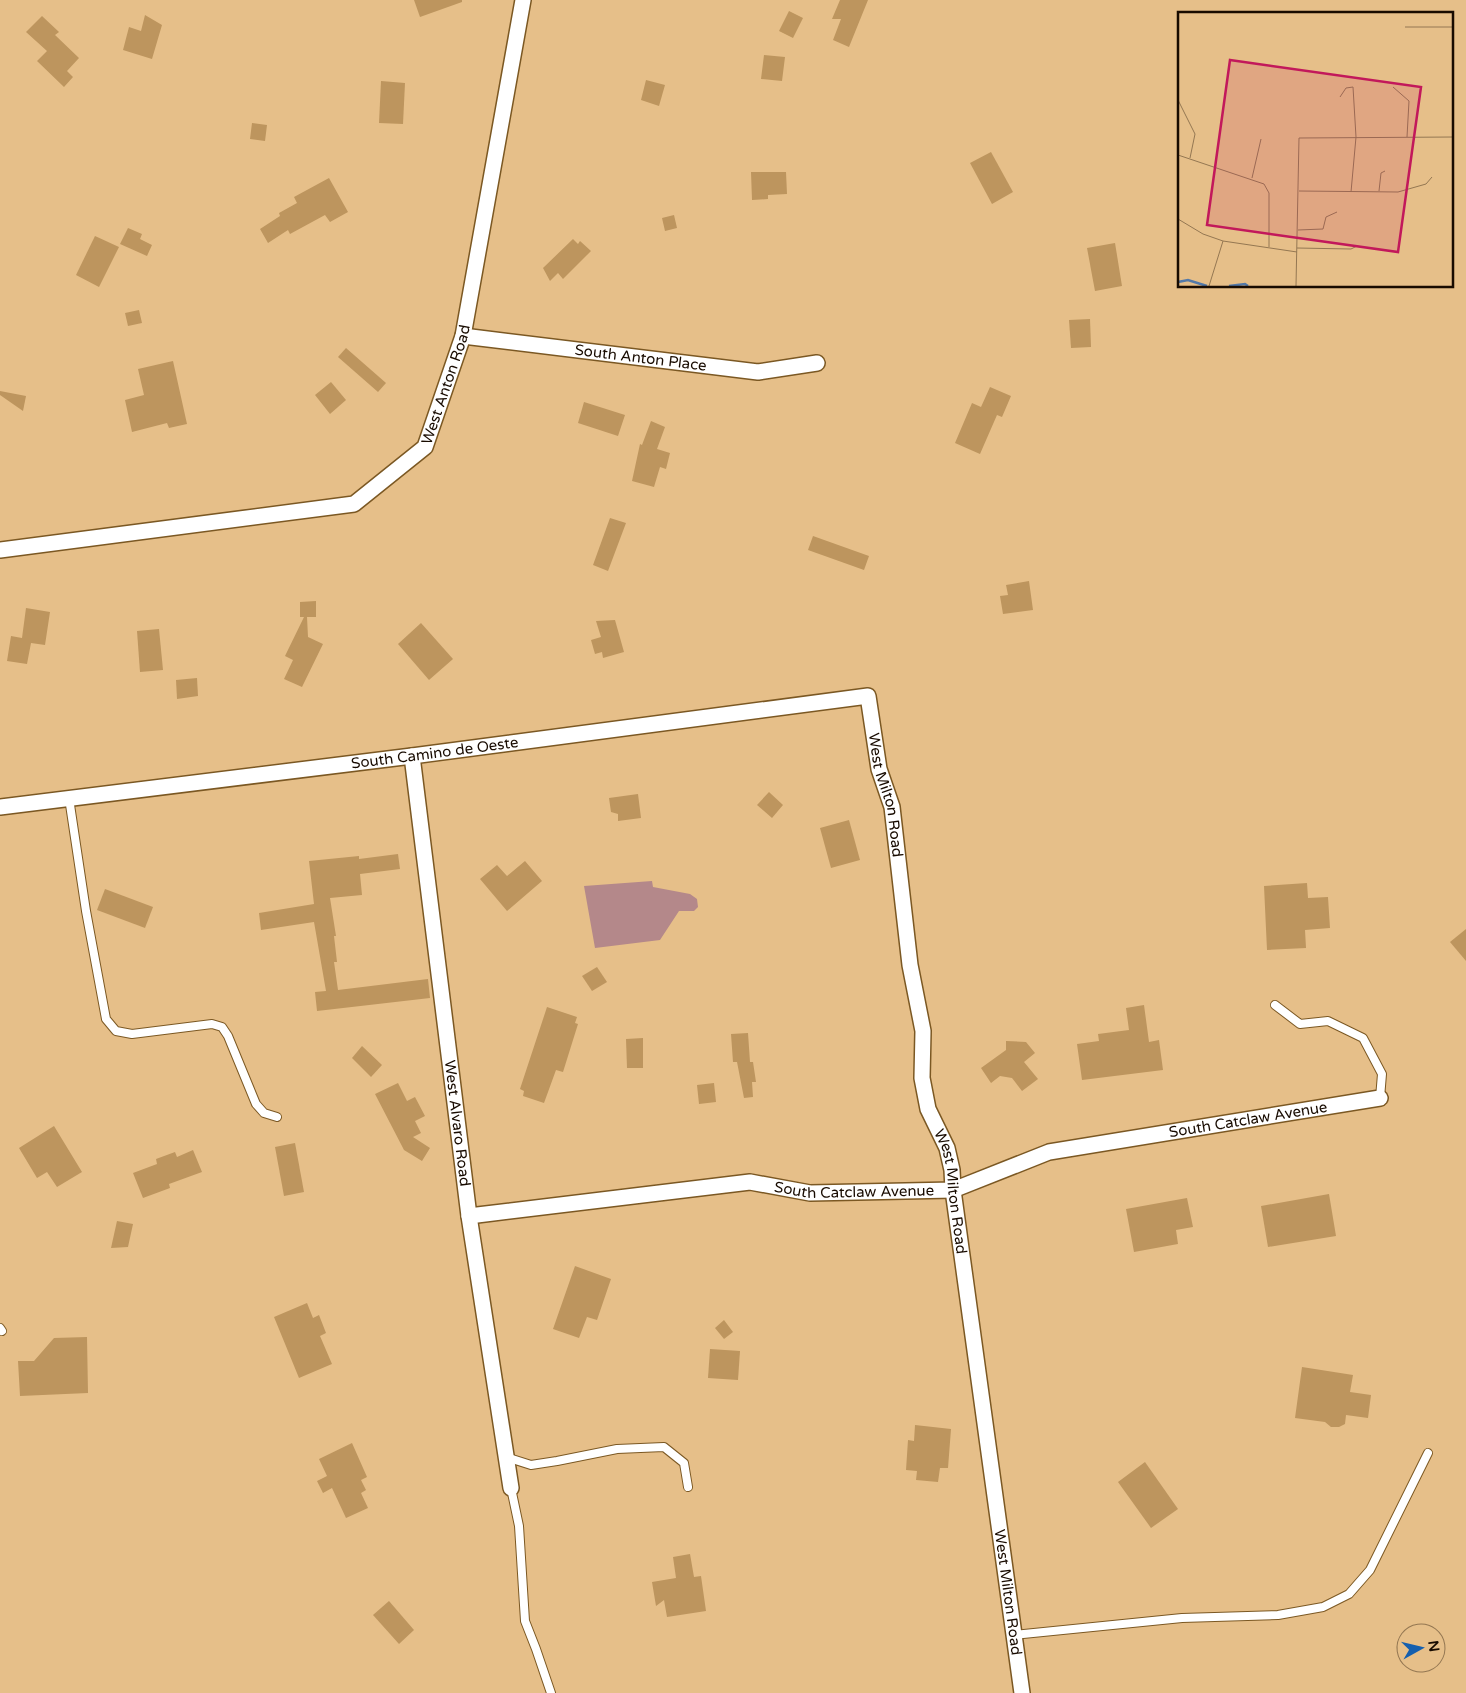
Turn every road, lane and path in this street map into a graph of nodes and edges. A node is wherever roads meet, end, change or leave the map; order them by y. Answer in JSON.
{"nodes":[{"id":1,"x":523,"y":0,"type":"edge"},
{"id":2,"x":464,"y":336,"type":"junction"},
{"id":3,"x":817,"y":363,"type":"dead end"},
{"id":4,"x":0,"y":550,"type":"edge"},
{"id":5,"x":868,"y":696,"type":"joint"},
{"id":6,"x":412,"y":756,"type":"junction"},
{"id":7,"x":69,"y":798,"type":"junction"},
{"id":8,"x":0,"y":806,"type":"edge"},
{"id":9,"x":1275,"y":1005,"type":"dead end"},
{"id":10,"x":1380,"y":1098,"type":"joint"},
{"id":11,"x":277,"y":1117,"type":"dead end"},
{"id":12,"x":953,"y":1190,"type":"junction"},
{"id":13,"x":469,"y":1216,"type":"junction"},
{"id":14,"x":1428,"y":1453,"type":"dead end"},
{"id":15,"x":506,"y":1457,"type":"junction"},
{"id":16,"x":688,"y":1487,"type":"dead end"},
{"id":17,"x":511,"y":1488,"type":"joint"},
{"id":18,"x":1014,"y":1635,"type":"junction"},
{"id":19,"x":551,"y":1693,"type":"edge"},
{"id":20,"x":1022,"y":1693,"type":"edge"}],
"edges":[{"from":1,"to":2,"type":"street","name":"West Anton Road"},
{"from":2,"to":3,"type":"street","name":"South Anton Place"},
{"from":2,"to":4,"type":"street","name":"West Anton Road"},
{"from":5,"to":6,"type":"street","name":"South Camino de Oeste"},
{"from":5,"to":12,"type":"street","name":"West Milton Road"},
{"from":6,"to":7,"type":"street","name":"South Camino de Oeste"},
{"from":6,"to":13,"type":"street","name":"West Alvaro Road"},
{"from":7,"to":8,"type":"street","name":"South Camino de Oeste"},
{"from":7,"to":11,"type":"lane"},
{"from":9,"to":10,"type":"lane"},
{"from":10,"to":12,"type":"street","name":"South Catclaw Avenue"},
{"from":12,"to":13,"type":"street","name":"South Catclaw Avenue"},
{"from":12,"to":18,"type":"street","name":"West Milton Road"},
{"from":13,"to":15,"type":"street","name":"West Alvaro Road"},
{"from":14,"to":18,"type":"lane"},
{"from":15,"to":16,"type":"lane"},
{"from":15,"to":17,"type":"street","name":"West Alvaro Road"},
{"from":17,"to":19,"type":"lane"},
{"from":18,"to":20,"type":"street","name":"West Milton Road"}]}
